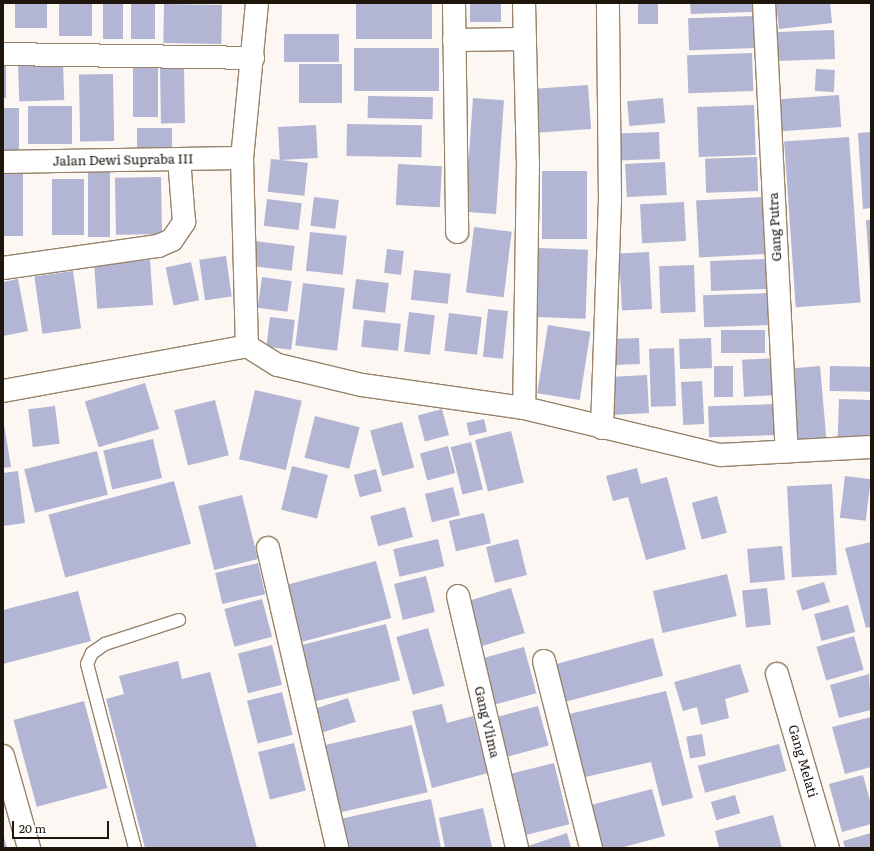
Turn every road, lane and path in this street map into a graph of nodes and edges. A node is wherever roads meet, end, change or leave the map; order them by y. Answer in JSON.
{"nodes":[{"id":1,"x":257,"y":3,"type":"edge"},
{"id":2,"x":454,"y":3,"type":"edge"},
{"id":3,"x":524,"y":3,"type":"edge"},
{"id":4,"x":608,"y":3,"type":"edge"},
{"id":5,"x":764,"y":3,"type":"edge"},
{"id":6,"x":526,"y":39,"type":"junction"},
{"id":7,"x":454,"y":40,"type":"junction"},
{"id":8,"x":3,"y":54,"type":"edge"},
{"id":9,"x":253,"y":58,"type":"junction"},
{"id":10,"x":242,"y":158,"type":"junction"},
{"id":11,"x":180,"y":159,"type":"junction"},
{"id":12,"x":3,"y":162,"type":"edge"},
{"id":13,"x":457,"y":232,"type":"dead end"},
{"id":14,"x":3,"y":268,"type":"edge"},
{"id":15,"x":247,"y":346,"type":"junction"},
{"id":16,"x":3,"y":391,"type":"edge"},
{"id":17,"x":524,"y":408,"type":"junction"},
{"id":18,"x":602,"y":428,"type":"junction"},
{"id":19,"x":871,"y":447,"type":"edge"},
{"id":20,"x":787,"y":451,"type":"junction"},
{"id":21,"x":268,"y":548,"type":"dead end"},
{"id":22,"x":458,"y":596,"type":"dead end"},
{"id":23,"x":179,"y":620,"type":"dead end"},
{"id":24,"x":544,"y":661,"type":"dead end"},
{"id":25,"x":778,"y":674,"type":"dead end"},
{"id":26,"x":3,"y":756,"type":"edge"},
{"id":27,"x":28,"y":848,"type":"edge"},
{"id":28,"x":135,"y":848,"type":"edge"},
{"id":29,"x":337,"y":848,"type":"edge"},
{"id":30,"x":517,"y":848,"type":"edge"},
{"id":31,"x":591,"y":848,"type":"edge"},
{"id":32,"x":828,"y":848,"type":"edge"}],
"edges":[{"from":1,"to":9,"type":"street"},
{"from":2,"to":7,"type":"street"},
{"from":3,"to":6,"type":"street"},
{"from":4,"to":18,"type":"street"},
{"from":5,"to":20,"type":"street","name":"Gang Putra"},
{"from":6,"to":7,"type":"street"},
{"from":6,"to":17,"type":"street"},
{"from":7,"to":13,"type":"street"},
{"from":8,"to":9,"type":"street"},
{"from":9,"to":10,"type":"street"},
{"from":10,"to":11,"type":"street","name":"Jalan Dewi Supraba III"},
{"from":10,"to":15,"type":"street"},
{"from":11,"to":12,"type":"street","name":"Jalan Dewi Supraba III"},
{"from":11,"to":14,"type":"street"},
{"from":15,"to":16,"type":"street"},
{"from":15,"to":17,"type":"street"},
{"from":17,"to":18,"type":"street"},
{"from":18,"to":20,"type":"street"},
{"from":19,"to":20,"type":"street"},
{"from":21,"to":29,"type":"street"},
{"from":22,"to":30,"type":"street","name":"Gang Vlima"},
{"from":23,"to":28,"type":"lane"},
{"from":24,"to":31,"type":"street"},
{"from":25,"to":32,"type":"street","name":"Gang Melati"},
{"from":26,"to":27,"type":"street"}]}
